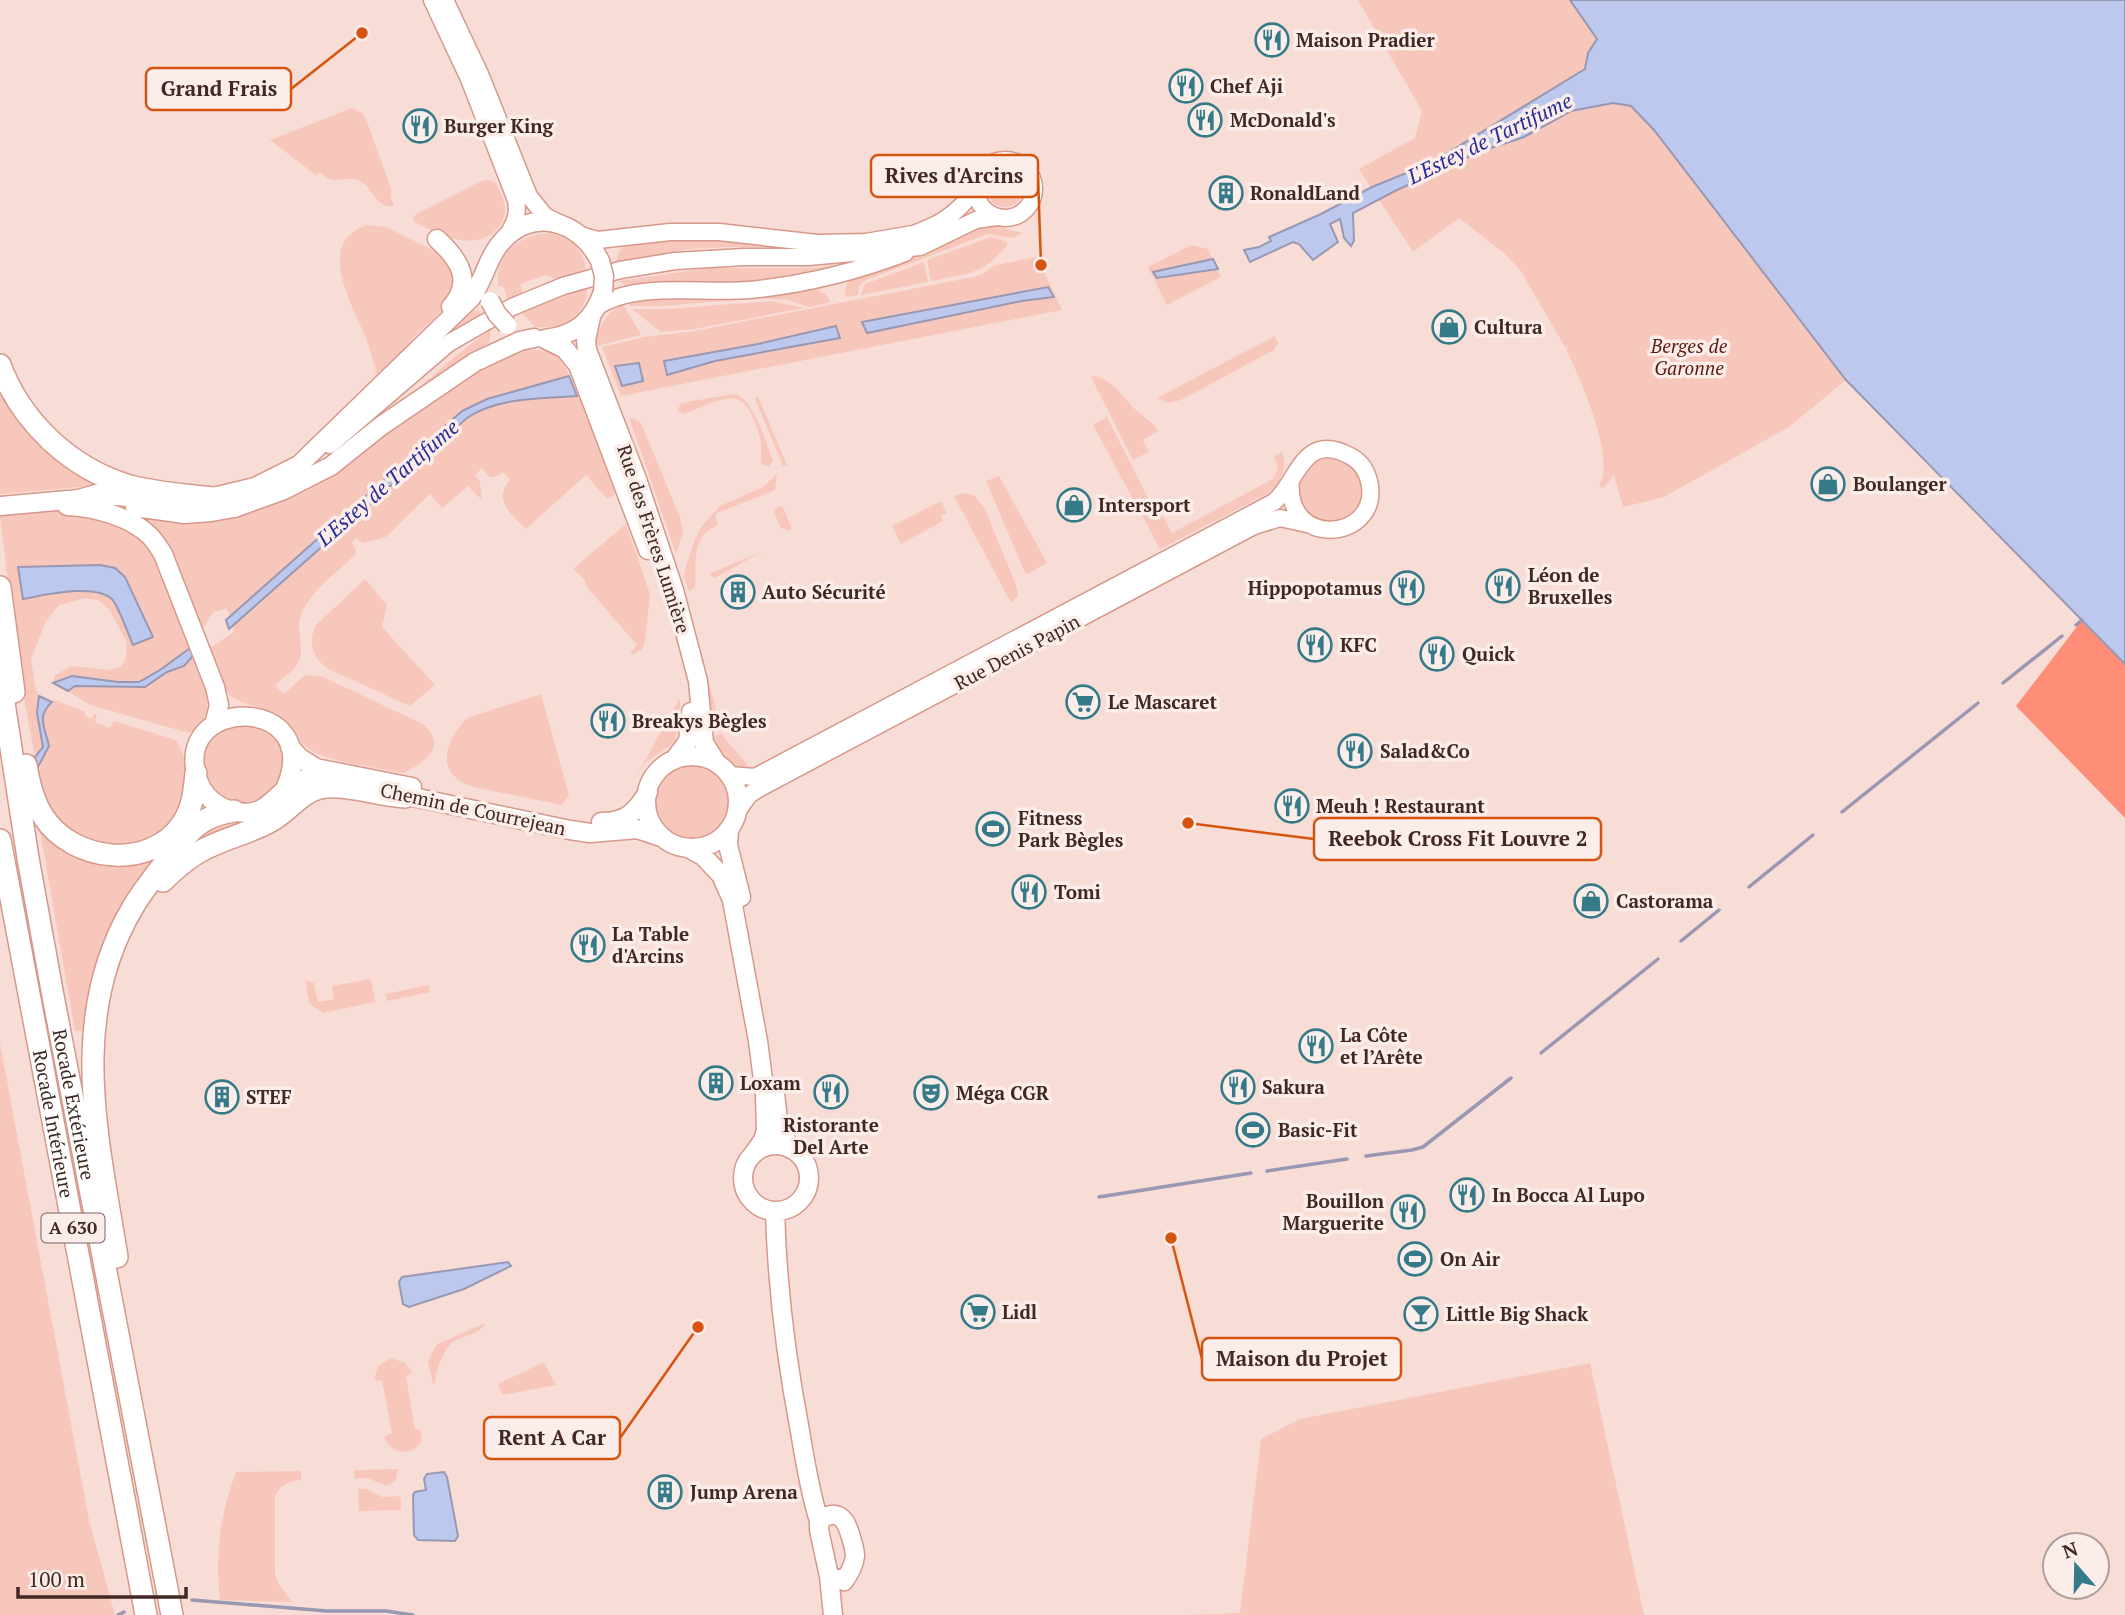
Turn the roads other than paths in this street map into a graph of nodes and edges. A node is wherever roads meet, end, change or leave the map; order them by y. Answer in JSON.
{"nodes":[{"id":1,"x":432,"y":0,"type":"edge"},
{"id":2,"x":445,"y":0,"type":"edge"},
{"id":3,"x":976,"y":188,"type":"junction"},
{"id":4,"x":996,"y":217,"type":"junction"},
{"id":5,"x":559,"y":223,"type":"junction"},
{"id":6,"x":507,"y":236,"type":"junction"},
{"id":7,"x":583,"y":236,"type":"junction"},
{"id":8,"x":438,"y":239,"type":"dead end"},
{"id":9,"x":916,"y":241,"type":"junction"},
{"id":10,"x":487,"y":271,"type":"junction"},
{"id":11,"x":597,"y":305,"type":"junction"},
{"id":12,"x":539,"y":338,"type":"junction"},
{"id":13,"x":0,"y":365,"type":"edge"},
{"id":14,"x":401,"y":367,"type":"junction"},
{"id":15,"x":303,"y":470,"type":"junction"},
{"id":16,"x":1291,"y":481,"type":"junction"},
{"id":17,"x":215,"y":498,"type":"junction"},
{"id":18,"x":79,"y":499,"type":"junction"},
{"id":19,"x":25,"y":504,"type":"junction"},
{"id":20,"x":0,"y":506,"type":"edge"},
{"id":21,"x":1307,"y":524,"type":"junction"},
{"id":22,"x":0,"y":587,"type":"edge"},
{"id":23,"x":0,"y":677,"type":"edge"},
{"id":24,"x":214,"y":725,"type":"junction"},
{"id":25,"x":290,"y":747,"type":"junction"},
{"id":26,"x":674,"y":760,"type":"junction"},
{"id":27,"x":716,"y":762,"type":"junction"},
{"id":28,"x":196,"y":773,"type":"junction"},
{"id":29,"x":729,"y":775,"type":"junction"},
{"id":30,"x":285,"y":789,"type":"junction"},
{"id":31,"x":648,"y":792,"type":"junction"},
{"id":32,"x":405,"y":797,"type":"junction"},
{"id":33,"x":234,"y":811,"type":"junction"},
{"id":34,"x":737,"y":812,"type":"junction"},
{"id":35,"x":729,"y":829,"type":"junction"},
{"id":36,"x":664,"y":838,"type":"junction"},
{"id":37,"x":0,"y":840,"type":"edge"},
{"id":38,"x":688,"y":848,"type":"junction"},
{"id":39,"x":0,"y":924,"type":"edge"},
{"id":40,"x":123,"y":928,"type":"junction"},
{"id":41,"x":791,"y":1149,"type":"junction"},
{"id":42,"x":754,"y":1153,"type":"junction"},
{"id":43,"x":775,"y":1211,"type":"junction"},
{"id":44,"x":77,"y":1247,"type":"junction"},
{"id":45,"x":140,"y":1450,"type":"junction"},
{"id":46,"x":808,"y":1478,"type":"junction"},
{"id":47,"x":837,"y":1514,"type":"junction"},
{"id":48,"x":819,"y":1521,"type":"junction"},
{"id":49,"x":836,"y":1578,"type":"junction"},
{"id":50,"x":832,"y":1613,"type":"edge"},
{"id":51,"x":146,"y":1615,"type":"edge"},
{"id":52,"x":172,"y":1615,"type":"edge"}],
"edges":[{"from":1,"to":6,"type":"street"},
{"from":2,"to":5,"type":"street"},
{"from":3,"to":4,"type":"street"},
{"from":3,"to":4,"type":"street"},
{"from":3,"to":9,"type":"street"},
{"from":4,"to":9,"type":"street"},
{"from":5,"to":6,"type":"main road"},
{"from":5,"to":7,"type":"main road"},
{"from":6,"to":10,"type":"main road"},
{"from":7,"to":9,"type":"street"},
{"from":7,"to":11,"type":"main road","bridge":true},
{"from":8,"to":14,"type":"main road"},
{"from":9,"to":11,"type":"street"},
{"from":9,"to":15,"type":"street"},
{"from":10,"to":12,"type":"main road","bridge":true},
{"from":10,"to":14,"type":"main road"},
{"from":11,"to":12,"type":"main road"},
{"from":11,"to":27,"type":"main road","name":"Rue des Frères Lumière"},
{"from":12,"to":15,"type":"main road"},
{"from":12,"to":26,"type":"main road","name":"Rue des Frères Lumière"},
{"from":13,"to":17,"type":"highway"},
{"from":14,"to":15,"type":"main road"},
{"from":15,"to":17,"type":"main road"},
{"from":15,"to":18,"type":"main road"},
{"from":16,"to":21,"type":"street"},
{"from":16,"to":21,"type":"street"},
{"from":16,"to":29,"type":"street","name":"Rue Denis Papin"},
{"from":17,"to":18,"type":"main road"},
{"from":18,"to":19,"type":"main road"},
{"from":19,"to":20,"type":"main road"},
{"from":19,"to":24,"type":"main road"},
{"from":21,"to":34,"type":"street","name":"Rue Denis Papin"},
{"from":22,"to":28,"type":"highway"},
{"from":23,"to":45,"type":"highway","name":"Rocade Extérieure","number":"A 630"},
{"from":24,"to":25,"type":"main road"},
{"from":24,"to":28,"type":"main road"},
{"from":25,"to":30,"type":"main road"},
{"from":25,"to":31,"type":"main road","name":"Chemin de Courrejean"},
{"from":26,"to":27,"type":"main road"},
{"from":26,"to":31,"type":"main road"},
{"from":27,"to":29,"type":"main road"},
{"from":28,"to":33,"type":"main road"},
{"from":29,"to":34,"type":"main road"},
{"from":30,"to":32,"type":"main road","name":"Chemin de Courrejean"},
{"from":30,"to":33,"type":"main road"},
{"from":31,"to":36,"type":"main road"},
{"from":32,"to":36,"type":"main road","name":"Chemin de Courrejean"},
{"from":32,"to":40,"type":"highway"},
{"from":33,"to":40,"type":"highway"},
{"from":34,"to":35,"type":"main road"},
{"from":35,"to":38,"type":"main road"},
{"from":35,"to":41,"type":"main road"},
{"from":36,"to":38,"type":"main road"},
{"from":37,"to":44,"type":"highway","name":"Rocade Intérieure","number":"A 630"},
{"from":38,"to":42,"type":"main road"},
{"from":39,"to":44,"type":"highway"},
{"from":40,"to":45,"type":"highway"},
{"from":41,"to":42,"type":"main road"},
{"from":41,"to":43,"type":"main road"},
{"from":42,"to":43,"type":"main road"},
{"from":43,"to":46,"type":"main road"},
{"from":44,"to":51,"type":"highway","name":"Rocade Intérieure","number":"A 630"},
{"from":45,"to":52,"type":"highway","name":"Rocade Extérieure","number":"A 630"},
{"from":46,"to":47,"type":"main road"},
{"from":46,"to":48,"type":"main road"},
{"from":47,"to":48,"type":"main road"},
{"from":47,"to":49,"type":"main road"},
{"from":48,"to":49,"type":"main road"},
{"from":49,"to":50,"type":"main road"}]}
